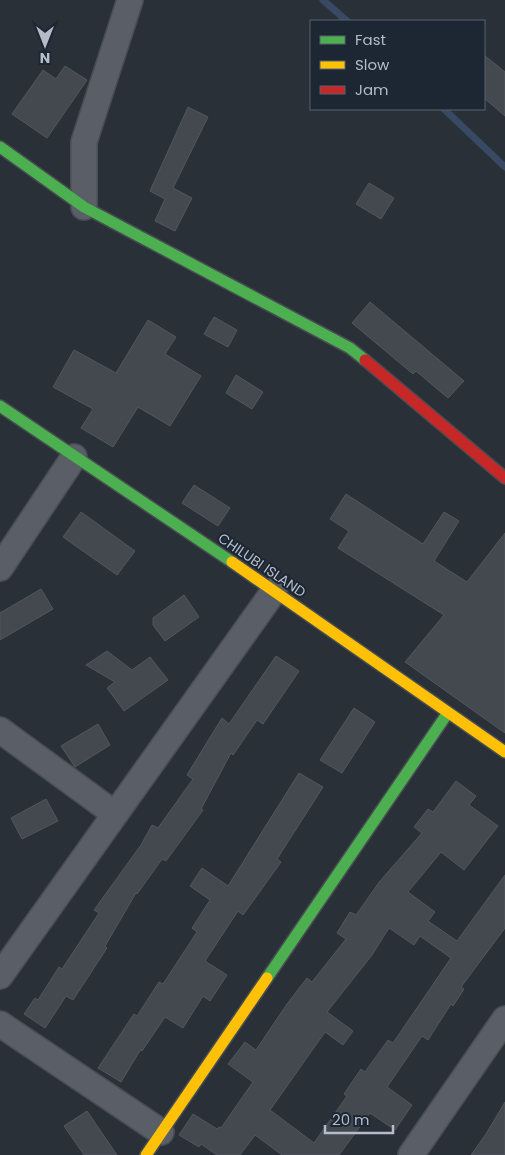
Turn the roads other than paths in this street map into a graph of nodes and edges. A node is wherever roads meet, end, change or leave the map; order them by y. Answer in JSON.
{"nodes":[{"id":1,"x":130,"y":0,"type":"edge"},
{"id":2,"x":0,"y":147,"type":"edge"},
{"id":3,"x":84,"y":207,"type":"junction"},
{"id":4,"x":0,"y":406,"type":"edge"},
{"id":5,"x":74,"y":457,"type":"junction"},
{"id":6,"x":505,"y":478,"type":"edge"},
{"id":7,"x":0,"y":568,"type":"edge"},
{"id":8,"x":274,"y":591,"type":"junction"},
{"id":9,"x":447,"y":714,"type":"junction"},
{"id":10,"x":0,"y":730,"type":"edge"},
{"id":11,"x":505,"y":752,"type":"edge"},
{"id":12,"x":116,"y":814,"type":"junction"},
{"id":13,"x":0,"y":976,"type":"edge"},
{"id":14,"x":505,"y":1019,"type":"edge"},
{"id":15,"x":0,"y":1024,"type":"edge"},
{"id":16,"x":161,"y":1132,"type":"junction"},
{"id":17,"x":146,"y":1155,"type":"edge"},
{"id":18,"x":411,"y":1155,"type":"edge"}],
"edges":[{"from":1,"to":3,"type":"street"},
{"from":2,"to":3,"type":"street"},
{"from":3,"to":6,"type":"street"},
{"from":4,"to":5,"type":"street","name":"CHILUBI ISLAND"},
{"from":5,"to":7,"type":"street"},
{"from":5,"to":8,"type":"street","name":"CHILUBI ISLAND"},
{"from":8,"to":9,"type":"street","name":"CHILUBI ISLAND"},
{"from":8,"to":12,"type":"street"},
{"from":9,"to":11,"type":"street","name":"CHILUBI ISLAND"},
{"from":9,"to":16,"type":"street"},
{"from":10,"to":12,"type":"street"},
{"from":12,"to":13,"type":"street"},
{"from":14,"to":18,"type":"street"},
{"from":15,"to":16,"type":"street"},
{"from":16,"to":17,"type":"street"}]}
